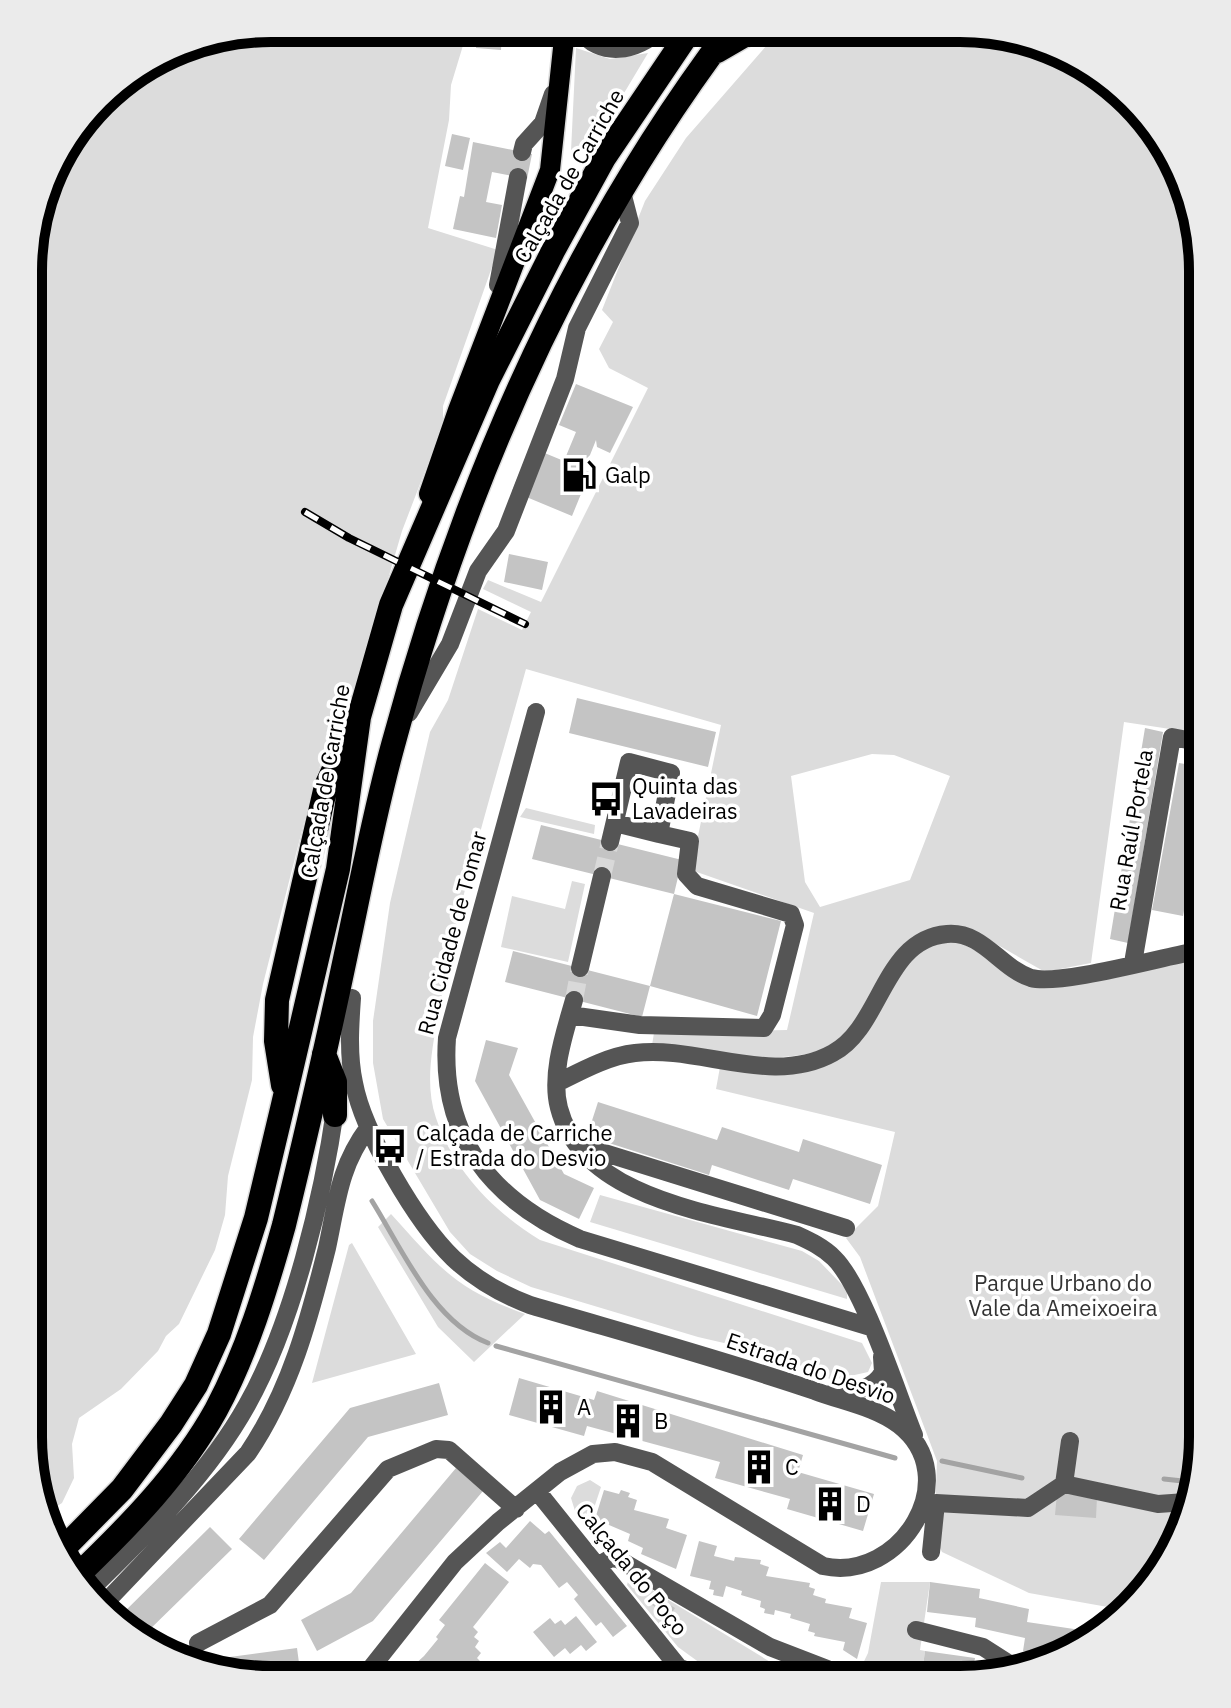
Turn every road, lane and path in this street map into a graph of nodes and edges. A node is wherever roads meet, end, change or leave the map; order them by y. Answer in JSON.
{"nodes":[{"id":1,"x":565,"y":42,"type":"edge"},
{"id":2,"x":593,"y":42,"type":"edge"},
{"id":3,"x":642,"y":42,"type":"edge"},
{"id":4,"x":682,"y":42,"type":"edge"},
{"id":5,"x":720,"y":42,"type":"edge"},
{"id":6,"x":732,"y":42,"type":"edge"},
{"id":7,"x":711,"y":54,"type":"junction"},
{"id":8,"x":564,"y":57,"type":"junction"},
{"id":9,"x":522,"y":152,"type":"dead end"},
{"id":10,"x":518,"y":177,"type":"dead end"},
{"id":11,"x":622,"y":192,"type":"junction"},
{"id":12,"x":474,"y":372,"type":"junction"},
{"id":13,"x":425,"y":519,"type":"junction"},
{"id":14,"x":536,"y":712,"type":"dead end"},
{"id":15,"x":359,"y":717,"type":"junction"},
{"id":16,"x":1189,"y":740,"type":"edge"},
{"id":17,"x":393,"y":744,"type":"junction"},
{"id":18,"x":615,"y":823,"type":"junction"},
{"id":19,"x":659,"y":834,"type":"junction"},
{"id":20,"x":610,"y":842,"type":"tunnel mouth"},
{"id":21,"x":365,"y":866,"type":"junction"},
{"id":22,"x":602,"y":876,"type":"tunnel mouth"},
{"id":23,"x":1189,"y":953,"type":"edge"},
{"id":24,"x":285,"y":962,"type":"junction"},
{"id":25,"x":1133,"y":963,"type":"junction"},
{"id":26,"x":580,"y":968,"type":"tunnel mouth"},
{"id":27,"x":352,"y":998,"type":"junction"},
{"id":28,"x":302,"y":1021,"type":"junction"},
{"id":29,"x":324,"y":1054,"type":"junction"},
{"id":30,"x":557,"y":1083,"type":"junction"},
{"id":31,"x":282,"y":1109,"type":"junction"},
{"id":32,"x":335,"y":1115,"type":"junction"},
{"id":33,"x":368,"y":1128,"type":"junction"},
{"id":34,"x":579,"y":1145,"type":"junction"},
{"id":35,"x":846,"y":1228,"type":"dead end"},
{"id":36,"x":870,"y":1327,"type":"junction"},
{"id":37,"x":881,"y":1355,"type":"junction"},
{"id":38,"x":823,"y":1394,"type":"junction"},
{"id":39,"x":1070,"y":1441,"type":"dead end"},
{"id":40,"x":923,"y":1456,"type":"junction"},
{"id":41,"x":1064,"y":1484,"type":"junction"},
{"id":42,"x":537,"y":1491,"type":"junction"},
{"id":43,"x":1179,"y":1502,"type":"edge"},
{"id":44,"x":516,"y":1509,"type":"junction"},
{"id":45,"x":69,"y":1543,"type":"edge"},
{"id":46,"x":931,"y":1552,"type":"dead end"},
{"id":47,"x":599,"y":1565,"type":"junction"},
{"id":48,"x":84,"y":1569,"type":"edge"},
{"id":49,"x":96,"y":1584,"type":"edge"},
{"id":50,"x":109,"y":1599,"type":"edge"},
{"id":51,"x":916,"y":1630,"type":"dead end"},
{"id":52,"x":198,"y":1643,"type":"dead end"},
{"id":53,"x":1005,"y":1661,"type":"edge"},
{"id":54,"x":373,"y":1666,"type":"edge"},
{"id":55,"x":679,"y":1666,"type":"edge"},
{"id":56,"x":819,"y":1666,"type":"edge"}],
"edges":[{"from":1,"to":8,"type":"main road"},
{"from":2,"to":3,"type":"street"},
{"from":4,"to":13,"type":"highway","name":"Calçada de Carriche"},
{"from":5,"to":7,"type":"highway"},
{"from":6,"to":7,"type":"highway"},
{"from":7,"to":11,"type":"highway"},
{"from":8,"to":9,"type":"street"},
{"from":8,"to":12,"type":"main road"},
{"from":10,"to":12,"type":"street"},
{"from":11,"to":17,"type":"highway"},
{"from":11,"to":17,"type":"street"},
{"from":12,"to":13,"type":"main road"},
{"from":13,"to":15,"type":"highway","name":"Calçada de Carriche"},
{"from":14,"to":36,"type":"street","name":"Rua Cidade de Tomar"},
{"from":15,"to":24,"type":"highway"},
{"from":15,"to":28,"type":"highway","name":"Calçada de Carriche"},
{"from":16,"to":25,"type":"street","name":"Rua Raúl Portela"},
{"from":17,"to":21,"type":"highway"},
{"from":18,"to":19,"type":"street"},
{"from":18,"to":19,"type":"street"},
{"from":18,"to":20,"type":"street"},
{"from":19,"to":30,"type":"street"},
{"from":21,"to":27,"type":"highway"},
{"from":21,"to":29,"type":"highway"},
{"from":22,"to":26,"type":"street"},
{"from":23,"to":25,"type":"street"},
{"from":24,"to":28,"type":"highway"},
{"from":24,"to":31,"type":"highway"},
{"from":25,"to":30,"type":"street"},
{"from":27,"to":32,"type":"street"},
{"from":27,"to":33,"type":"street","name":"Estrada do Desvio"},
{"from":28,"to":29,"type":"highway"},
{"from":28,"to":31,"type":"highway","name":"Calçada de Carriche"},
{"from":29,"to":32,"type":"highway"},
{"from":29,"to":48,"type":"highway"},
{"from":30,"to":34,"type":"street"},
{"from":31,"to":45,"type":"highway","name":"Calçada de Carriche"},
{"from":32,"to":49,"type":"street"},
{"from":33,"to":38,"type":"street","name":"Estrada do Desvio"},
{"from":33,"to":50,"type":"street"},
{"from":34,"to":35,"type":"street"},
{"from":34,"to":36,"type":"street"},
{"from":36,"to":37,"type":"street"},
{"from":37,"to":38,"type":"street"},
{"from":37,"to":40,"type":"street"},
{"from":38,"to":40,"type":"street","name":"Estrada do Desvio"},
{"from":39,"to":41,"type":"street"},
{"from":40,"to":42,"type":"street"},
{"from":41,"to":43,"type":"street"},
{"from":41,"to":46,"type":"street"},
{"from":42,"to":44,"type":"street"},
{"from":42,"to":47,"type":"street","name":"Calçada do Poço"},
{"from":44,"to":52,"type":"street"},
{"from":44,"to":54,"type":"street"},
{"from":47,"to":55,"type":"street","name":"Calçada do Poço"},
{"from":47,"to":56,"type":"street"},
{"from":51,"to":53,"type":"street"}]}
